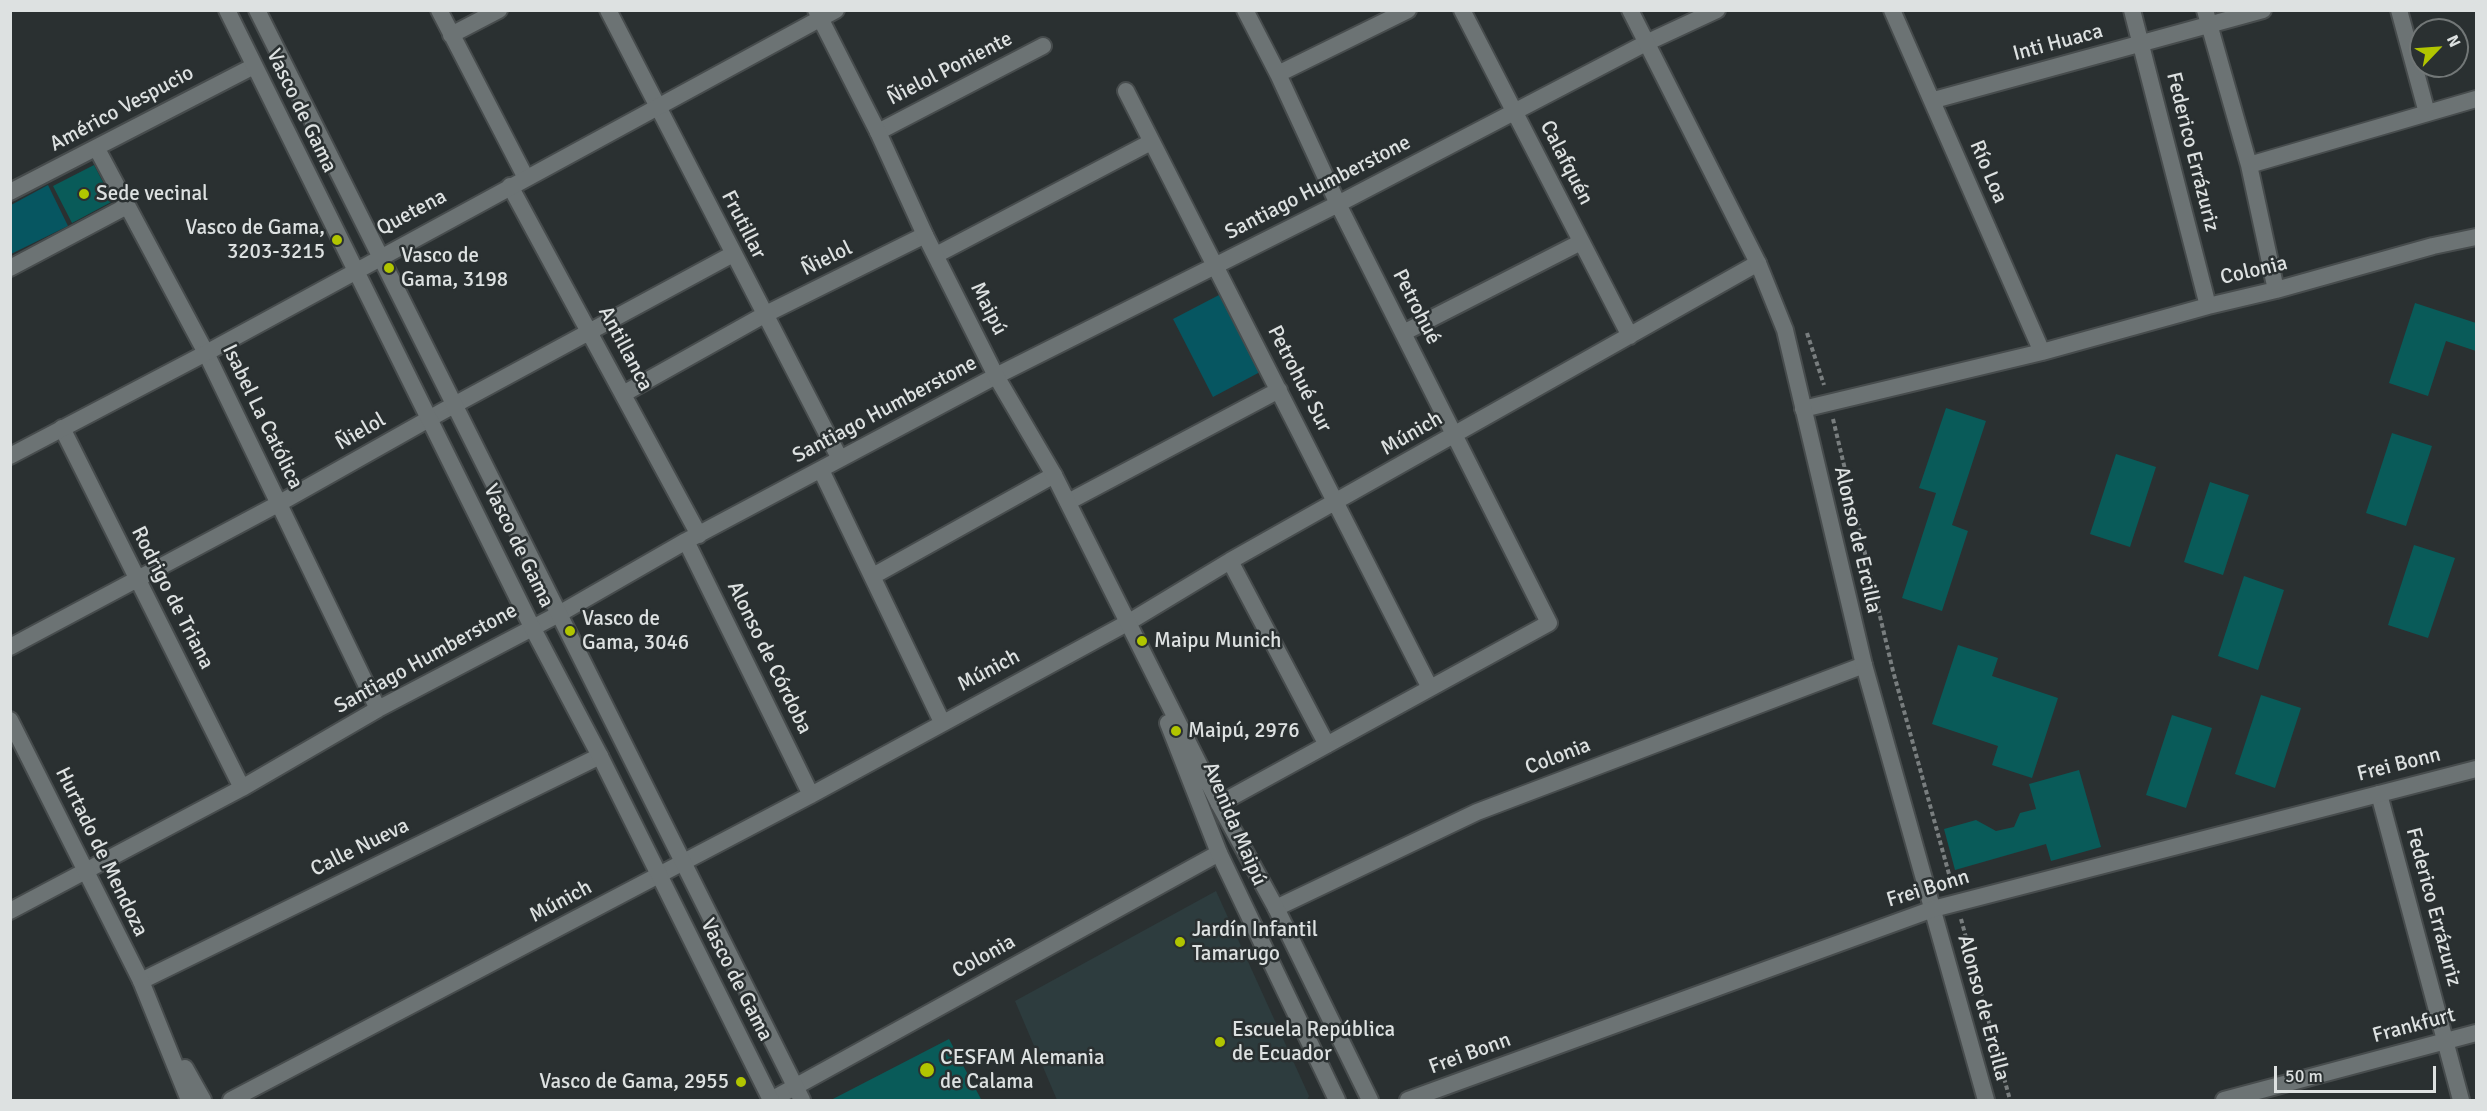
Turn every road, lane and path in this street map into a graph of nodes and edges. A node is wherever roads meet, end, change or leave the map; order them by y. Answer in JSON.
{"nodes":[{"id":1,"x":227,"y":10,"type":"edge"},
{"id":2,"x":257,"y":10,"type":"edge"},
{"id":3,"x":439,"y":10,"type":"edge"},
{"id":4,"x":499,"y":10,"type":"edge"},
{"id":5,"x":608,"y":10,"type":"edge"},
{"id":6,"x":836,"y":10,"type":"edge"},
{"id":7,"x":1245,"y":10,"type":"edge"},
{"id":8,"x":1408,"y":10,"type":"edge"},
{"id":9,"x":1462,"y":10,"type":"edge"},
{"id":10,"x":1630,"y":10,"type":"edge"},
{"id":11,"x":1717,"y":10,"type":"edge"},
{"id":12,"x":1892,"y":10,"type":"edge"},
{"id":13,"x":2132,"y":10,"type":"edge"},
{"id":14,"x":2263,"y":10,"type":"edge"},
{"id":15,"x":2399,"y":10,"type":"edge"},
{"id":16,"x":818,"y":15,"type":"edge"},
{"id":17,"x":2206,"y":18,"type":"edge"},
{"id":18,"x":451,"y":35,"type":"junction"},
{"id":19,"x":1646,"y":43,"type":"junction"},
{"id":20,"x":2141,"y":44,"type":"junction"},
{"id":21,"x":1043,"y":46,"type":"dead end"},
{"id":22,"x":254,"y":66,"type":"junction"},
{"id":23,"x":1278,"y":74,"type":"junction"},
{"id":24,"x":1126,"y":91,"type":"dead end"},
{"id":25,"x":2476,"y":99,"type":"edge"},
{"id":26,"x":1934,"y":100,"type":"junction"},
{"id":27,"x":657,"y":107,"type":"junction"},
{"id":28,"x":1515,"y":112,"type":"junction"},
{"id":29,"x":2427,"y":113,"type":"junction"},
{"id":30,"x":878,"y":132,"type":"junction"},
{"id":31,"x":1151,"y":142,"type":"junction"},
{"id":32,"x":97,"y":149,"type":"junction"},
{"id":33,"x":2249,"y":165,"type":"junction"},
{"id":34,"x":526,"y":178,"type":"junction"},
{"id":35,"x":510,"y":186,"type":"junction"},
{"id":36,"x":10,"y":192,"type":"edge"},
{"id":37,"x":1338,"y":204,"type":"junction"},
{"id":38,"x":127,"y":206,"type":"junction"},
{"id":39,"x":925,"y":235,"type":"junction"},
{"id":40,"x":2476,"y":237,"type":"edge"},
{"id":41,"x":1581,"y":242,"type":"junction"},
{"id":42,"x":733,"y":254,"type":"junction"},
{"id":43,"x":936,"y":255,"type":"junction"},
{"id":44,"x":380,"y":256,"type":"junction"},
{"id":45,"x":1758,"y":263,"type":"junction"},
{"id":46,"x":1216,"y":265,"type":"junction"},
{"id":47,"x":10,"y":268,"type":"edge"},
{"id":48,"x":355,"y":270,"type":"junction"},
{"id":49,"x":2276,"y":290,"type":"junction"},
{"id":50,"x":2208,"y":306,"type":"junction"},
{"id":51,"x":764,"y":315,"type":"junction"},
{"id":52,"x":591,"y":331,"type":"junction"},
{"id":53,"x":1403,"y":333,"type":"junction"},
{"id":54,"x":1629,"y":336,"type":"junction"},
{"id":55,"x":2042,"y":352,"type":"junction"},
{"id":56,"x":206,"y":353,"type":"junction"},
{"id":57,"x":996,"y":376,"type":"junction"},
{"id":58,"x":1279,"y":390,"type":"junction"},
{"id":59,"x":623,"y":394,"type":"junction"},
{"id":60,"x":453,"y":406,"type":"junction"},
{"id":61,"x":1803,"y":409,"type":"junction"},
{"id":62,"x":431,"y":418,"type":"junction"},
{"id":63,"x":62,"y":428,"type":"junction"},
{"id":64,"x":1455,"y":436,"type":"junction"},
{"id":65,"x":10,"y":456,"type":"edge"},
{"id":66,"x":840,"y":459,"type":"junction"},
{"id":67,"x":821,"y":470,"type":"junction"},
{"id":68,"x":1054,"y":475,"type":"junction"},
{"id":69,"x":1068,"y":502,"type":"junction"},
{"id":70,"x":1337,"y":503,"type":"junction"},
{"id":71,"x":278,"y":504,"type":"junction"},
{"id":72,"x":693,"y":538,"type":"junction"},
{"id":73,"x":1230,"y":561,"type":"junction"},
{"id":74,"x":873,"y":576,"type":"junction"},
{"id":75,"x":137,"y":578,"type":"junction"},
{"id":76,"x":559,"y":614,"type":"junction"},
{"id":77,"x":1129,"y":622,"type":"junction"},
{"id":78,"x":532,"y":627,"type":"junction"},
{"id":79,"x":10,"y":646,"type":"edge"},
{"id":80,"x":1864,"y":665,"type":"junction"},
{"id":81,"x":1430,"y":688,"type":"junction"},
{"id":82,"x":378,"y":709,"type":"junction"},
{"id":83,"x":10,"y":720,"type":"edge"},
{"id":84,"x":942,"y":722,"type":"junction"},
{"id":85,"x":1327,"y":745,"type":"junction"},
{"id":86,"x":600,"y":756,"type":"junction"},
{"id":87,"x":2476,"y":769,"type":"edge"},
{"id":88,"x":242,"y":788,"type":"junction"},
{"id":89,"x":2379,"y":794,"type":"junction"},
{"id":90,"x":811,"y":795,"type":"junction"},
{"id":91,"x":1219,"y":804,"type":"junction"},
{"id":92,"x":1219,"y":853,"type":"junction"},
{"id":93,"x":683,"y":863,"type":"junction"},
{"id":94,"x":86,"y":871,"type":"junction"},
{"id":95,"x":659,"y":876,"type":"junction"},
{"id":96,"x":1276,"y":908,"type":"junction"},
{"id":97,"x":1933,"y":909,"type":"junction"},
{"id":98,"x":10,"y":911,"type":"edge"},
{"id":99,"x":141,"y":981,"type":"junction"},
{"id":100,"x":150,"y":1004,"type":"junction"},
{"id":101,"x":2476,"y":1033,"type":"edge"},
{"id":102,"x":2445,"y":1041,"type":"junction"},
{"id":103,"x":798,"y":1094,"type":"edge"},
{"id":104,"x":771,"y":1100,"type":"edge"},
{"id":105,"x":189,"y":1101,"type":"edge"},
{"id":106,"x":203,"y":1101,"type":"edge"},
{"id":107,"x":231,"y":1101,"type":"edge"},
{"id":108,"x":1337,"y":1101,"type":"edge"},
{"id":109,"x":1370,"y":1101,"type":"edge"},
{"id":110,"x":1408,"y":1101,"type":"edge"},
{"id":111,"x":1986,"y":1101,"type":"edge"},
{"id":112,"x":2224,"y":1101,"type":"edge"},
{"id":113,"x":2461,"y":1101,"type":"edge"}],
"edges":[{"from":1,"to":22,"type":"street","name":"Vasco de Gama"},
{"from":2,"to":44,"type":"street","name":"Vasco de Gama"},
{"from":3,"to":18,"type":"street"},
{"from":4,"to":18,"type":"street"},
{"from":5,"to":27,"type":"street","name":"Frutillar"},
{"from":6,"to":16,"type":"street","name":"Quetena"},
{"from":7,"to":23,"type":"street","name":"Petrohué"},
{"from":8,"to":23,"type":"street"},
{"from":9,"to":28,"type":"street","name":"Calafquén"},
{"from":10,"to":19,"type":"street","name":"Alonso de Ercilla"},
{"from":11,"to":19,"type":"street","name":"Santiago Humberstone"},
{"from":12,"to":26,"type":"street","name":"Río Loa"},
{"from":13,"to":20,"type":"street","name":"Federico Errázuriz"},
{"from":14,"to":17,"type":"street","name":"Inti Huaca"},
{"from":15,"to":29,"type":"street"},
{"from":16,"to":27,"type":"street","name":"Quetena"},
{"from":16,"to":30,"type":"street","name":"Maipú"},
{"from":17,"to":20,"type":"street","name":"Inti Huaca"},
{"from":17,"to":33,"type":"street"},
{"from":18,"to":34,"type":"street"},
{"from":19,"to":28,"type":"street","name":"Santiago Humberstone"},
{"from":19,"to":45,"type":"street","name":"Alonso de Ercilla"},
{"from":20,"to":26,"type":"street","name":"Inti Huaca"},
{"from":20,"to":50,"type":"street","name":"Federico Errázuriz"},
{"from":21,"to":30,"type":"street","name":"Ñielol Poniente"},
{"from":22,"to":32,"type":"street","name":"Américo Vespucio"},
{"from":22,"to":48,"type":"street","name":"Vasco de Gama"},
{"from":23,"to":37,"type":"street","name":"Petrohué"},
{"from":24,"to":31,"type":"street","name":"Petrohué Sur"},
{"from":25,"to":29,"type":"street"},
{"from":26,"to":55,"type":"street","name":"Río Loa"},
{"from":27,"to":34,"type":"street","name":"Quetena"},
{"from":27,"to":42,"type":"street","name":"Frutillar"},
{"from":28,"to":37,"type":"street","name":"Santiago Humberstone"},
{"from":28,"to":41,"type":"street","name":"Calafquén"},
{"from":29,"to":33,"type":"street"},
{"from":30,"to":39,"type":"street","name":"Maipú"},
{"from":31,"to":43,"type":"street"},
{"from":31,"to":46,"type":"street","name":"Petrohué Sur"},
{"from":32,"to":36,"type":"street","name":"Américo Vespucio"},
{"from":32,"to":38,"type":"street","name":"Isabel La Católica"},
{"from":33,"to":49,"type":"street"},
{"from":34,"to":35,"type":"street","name":"Quetena"},
{"from":35,"to":44,"type":"street","name":"Quetena"},
{"from":35,"to":52,"type":"street","name":"Antillanca"},
{"from":37,"to":46,"type":"street","name":"Santiago Humberstone"},
{"from":37,"to":53,"type":"street","name":"Petrohué"},
{"from":38,"to":47,"type":"street"},
{"from":38,"to":56,"type":"street","name":"Isabel La Católica"},
{"from":39,"to":43,"type":"street","name":"Maipú"},
{"from":39,"to":51,"type":"street","name":"Ñielol"},
{"from":40,"to":49,"type":"street","name":"Colonia"},
{"from":41,"to":53,"type":"street"},
{"from":41,"to":54,"type":"street","name":"Calafquén"},
{"from":42,"to":51,"type":"street","name":"Frutillar"},
{"from":42,"to":52,"type":"street","name":"Ñielol"},
{"from":43,"to":57,"type":"street","name":"Maipú"},
{"from":44,"to":48,"type":"street","name":"Quetena"},
{"from":44,"to":60,"type":"street","name":"Vasco de Gama"},
{"from":45,"to":54,"type":"street","name":"Múnich"},
{"from":45,"to":61,"type":"street","name":"Alonso de Ercilla"},
{"from":46,"to":57,"type":"street","name":"Santiago Humberstone"},
{"from":46,"to":58,"type":"street","name":"Petrohué Sur"},
{"from":48,"to":56,"type":"street","name":"Quetena"},
{"from":48,"to":62,"type":"street","name":"Vasco de Gama"},
{"from":49,"to":50,"type":"street","name":"Colonia"},
{"from":50,"to":55,"type":"street","name":"Colonia"},
{"from":51,"to":59,"type":"street","name":"Ñielol"},
{"from":51,"to":66,"type":"street","name":"Frutillar"},
{"from":52,"to":59,"type":"street","name":"Antillanca"},
{"from":52,"to":60,"type":"street","name":"Ñielol"},
{"from":53,"to":64,"type":"street","name":"Petrohué"},
{"from":54,"to":64,"type":"street","name":"Múnich"},
{"from":55,"to":61,"type":"street","name":"Colonia"},
{"from":56,"to":63,"type":"street","name":"Quetena"},
{"from":56,"to":71,"type":"street","name":"Isabel La Católica"},
{"from":57,"to":66,"type":"street","name":"Santiago Humberstone"},
{"from":57,"to":68,"type":"street","name":"Maipú"},
{"from":58,"to":69,"type":"street"},
{"from":58,"to":70,"type":"street","name":"Petrohué Sur"},
{"from":59,"to":72,"type":"street","name":"Antillanca"},
{"from":60,"to":62,"type":"street","name":"Ñielol"},
{"from":60,"to":76,"type":"street","name":"Vasco de Gama"},
{"from":61,"to":80,"type":"street","name":"Alonso de Ercilla"},
{"from":62,"to":71,"type":"street","name":"Ñielol"},
{"from":62,"to":78,"type":"street","name":"Vasco de Gama"},
{"from":63,"to":65,"type":"street","name":"Quetena"},
{"from":63,"to":75,"type":"street","name":"Rodrigo de Triana"},
{"from":64,"to":70,"type":"street","name":"Múnich"},
{"from":64,"to":81,"type":"street","name":"Petrohué"},
{"from":66,"to":67,"type":"street","name":"Santiago Humberstone"},
{"from":67,"to":72,"type":"street","name":"Santiago Humberstone"},
{"from":67,"to":74,"type":"street"},
{"from":68,"to":69,"type":"street","name":"Maipú"},
{"from":68,"to":74,"type":"street"},
{"from":69,"to":77,"type":"street","name":"Maipú"},
{"from":70,"to":73,"type":"street","name":"Múnich"},
{"from":70,"to":81,"type":"street","name":"Petrohué Sur"},
{"from":71,"to":75,"type":"street","name":"Ñielol"},
{"from":71,"to":82,"type":"street","name":"Isabel La Católica"},
{"from":72,"to":76,"type":"street","name":"Santiago Humberstone"},
{"from":72,"to":90,"type":"street","name":"Alonso de Córdoba"},
{"from":73,"to":77,"type":"street","name":"Múnich"},
{"from":73,"to":85,"type":"street"},
{"from":74,"to":84,"type":"street"},
{"from":75,"to":79,"type":"street","name":"Ñielol"},
{"from":75,"to":88,"type":"street","name":"Rodrigo de Triana"},
{"from":76,"to":78,"type":"street","name":"Santiago Humberstone"},
{"from":76,"to":93,"type":"street","name":"Vasco de Gama"},
{"from":77,"to":84,"type":"street","name":"Múnich"},
{"from":77,"to":91,"type":"street","name":"Avenida Maipú"},
{"from":77,"to":92,"type":"street","name":"Avenida Maipú"},
{"from":78,"to":82,"type":"street","name":"Santiago Humberstone"},
{"from":78,"to":86,"type":"street","name":"Vasco de Gama"},
{"from":80,"to":96,"type":"street","name":"Colonia"},
{"from":80,"to":97,"type":"street","name":"Alonso de Ercilla"},
{"from":81,"to":85,"type":"street"},
{"from":82,"to":88,"type":"street","name":"Santiago Humberstone"},
{"from":83,"to":94,"type":"street","name":"Hurtado de Mendoza"},
{"from":84,"to":90,"type":"street","name":"Múnich"},
{"from":85,"to":91,"type":"street"},
{"from":86,"to":95,"type":"street","name":"Vasco de Gama"},
{"from":86,"to":99,"type":"street","name":"Calle Nueva"},
{"from":87,"to":89,"type":"street","name":"Frei Bonn"},
{"from":88,"to":94,"type":"street","name":"Santiago Humberstone"},
{"from":89,"to":97,"type":"street","name":"Frei Bonn"},
{"from":89,"to":102,"type":"street","name":"Federico Errázuriz"},
{"from":90,"to":93,"type":"street","name":"Múnich"},
{"from":91,"to":96,"type":"street","name":"Avenida Maipú"},
{"from":92,"to":103,"type":"street","name":"Colonia"},
{"from":92,"to":108,"type":"street","name":"Avenida Maipú"},
{"from":93,"to":95,"type":"street","name":"Múnich"},
{"from":93,"to":103,"type":"street","name":"Vasco de Gama"},
{"from":94,"to":98,"type":"street","name":"Santiago Humberstone"},
{"from":94,"to":99,"type":"street","name":"Hurtado de Mendoza"},
{"from":95,"to":104,"type":"street","name":"Vasco de Gama"},
{"from":95,"to":107,"type":"street","name":"Múnich"},
{"from":96,"to":109,"type":"street","name":"Avenida Maipú"},
{"from":97,"to":110,"type":"street","name":"Frei Bonn"},
{"from":97,"to":111,"type":"street","name":"Alonso de Ercilla"},
{"from":99,"to":100,"type":"street","name":"Hurtado de Mendoza"},
{"from":100,"to":105,"type":"street","name":"Hurtado de Mendoza"},
{"from":100,"to":106,"type":"street","name":"Hurtado de Mendoza"},
{"from":101,"to":102,"type":"street","name":"Frankfurt"},
{"from":102,"to":112,"type":"street","name":"Frankfurt"},
{"from":102,"to":113,"type":"street","name":"Federico Errázuriz"},
{"from":103,"to":104,"type":"street","name":"Colonia"}]}
